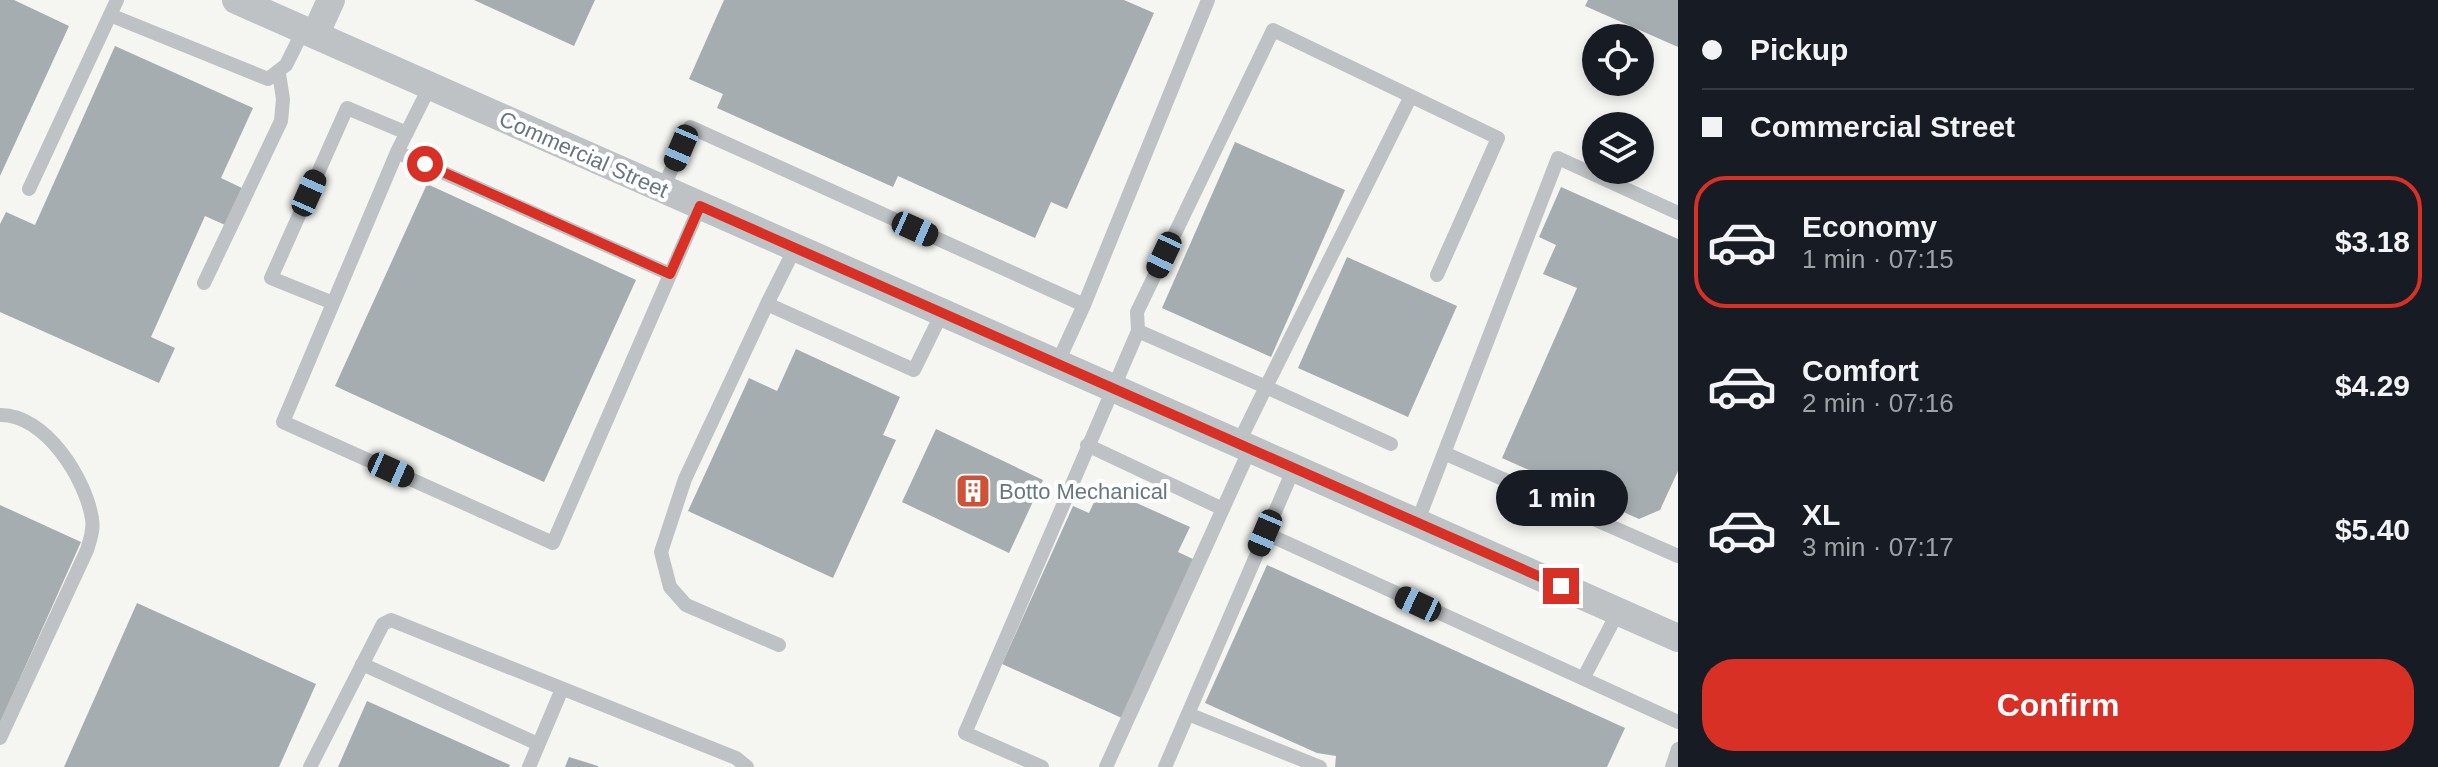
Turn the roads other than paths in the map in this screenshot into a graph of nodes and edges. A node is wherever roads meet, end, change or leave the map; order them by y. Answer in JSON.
{"nodes":[{"id":1,"x":117,"y":0,"type":"edge"},
{"id":2,"x":236,"y":0,"type":"edge"},
{"id":3,"x":331,"y":0,"type":"edge"},
{"id":4,"x":1208,"y":0,"type":"edge"},
{"id":5,"x":110,"y":15,"type":"junction"},
{"id":6,"x":309,"y":33,"type":"junction"},
{"id":7,"x":279,"y":74,"type":"junction"},
{"id":8,"x":430,"y":86,"type":"junction"},
{"id":9,"x":1411,"y":96,"type":"junction"},
{"id":10,"x":407,"y":133,"type":"junction"},
{"id":11,"x":397,"y":152,"type":"junction"},
{"id":12,"x":29,"y":189,"type":"dead end"},
{"id":13,"x":663,"y":189,"type":"junction"},
{"id":14,"x":700,"y":206,"type":"junction"},
{"id":15,"x":1678,"y":213,"type":"edge"},
{"id":16,"x":795,"y":248,"type":"junction"},
{"id":17,"x":670,"y":274,"type":"junction"},
{"id":18,"x":1437,"y":275,"type":"dead end"},
{"id":19,"x":204,"y":283,"type":"dead end"},
{"id":20,"x":333,"y":303,"type":"junction"},
{"id":21,"x":767,"y":304,"type":"junction"},
{"id":22,"x":1084,"y":305,"type":"junction"},
{"id":23,"x":942,"y":313,"type":"junction"},
{"id":24,"x":1138,"y":331,"type":"junction"},
{"id":25,"x":1057,"y":364,"type":"junction"},
{"id":26,"x":1266,"y":387,"type":"junction"},
{"id":27,"x":1111,"y":388,"type":"junction"},
{"id":28,"x":0,"y":415,"type":"edge"},
{"id":29,"x":1391,"y":444,"type":"dead end"},
{"id":30,"x":1087,"y":445,"type":"junction"},
{"id":31,"x":1244,"y":446,"type":"junction"},
{"id":32,"x":1444,"y":453,"type":"junction"},
{"id":33,"x":1294,"y":468,"type":"junction"},
{"id":34,"x":1223,"y":509,"type":"junction"},
{"id":35,"x":1417,"y":523,"type":"junction"},
{"id":36,"x":1265,"y":533,"type":"junction"},
{"id":37,"x":1678,"y":556,"type":"edge"},
{"id":38,"x":1618,"y":612,"type":"junction"},
{"id":39,"x":1678,"y":638,"type":"edge"},
{"id":40,"x":779,"y":645,"type":"dead end"},
{"id":41,"x":362,"y":664,"type":"junction"},
{"id":42,"x":1584,"y":677,"type":"junction"},
{"id":43,"x":562,"y":689,"type":"junction"},
{"id":44,"x":1188,"y":714,"type":"junction"},
{"id":45,"x":1678,"y":722,"type":"edge"},
{"id":46,"x":0,"y":738,"type":"edge"},
{"id":47,"x":538,"y":744,"type":"junction"},
{"id":48,"x":1678,"y":749,"type":"edge"},
{"id":49,"x":310,"y":767,"type":"edge"},
{"id":50,"x":529,"y":767,"type":"edge"},
{"id":51,"x":747,"y":767,"type":"edge"},
{"id":52,"x":1042,"y":767,"type":"edge"},
{"id":53,"x":1106,"y":767,"type":"edge"},
{"id":54,"x":1165,"y":767,"type":"edge"},
{"id":55,"x":1320,"y":767,"type":"edge"},
{"id":56,"x":1672,"y":767,"type":"edge"}],
"edges":[{"from":1,"to":5,"type":"lane"},
{"from":2,"to":6,"type":"street","name":"Commercial Street"},
{"from":3,"to":6,"type":"street"},
{"from":4,"to":22,"type":"lane"},
{"from":5,"to":7,"type":"lane"},
{"from":5,"to":12,"type":"lane"},
{"from":6,"to":7,"type":"lane"},
{"from":6,"to":8,"type":"street","name":"Commercial Street"},
{"from":7,"to":19,"type":"lane"},
{"from":8,"to":10,"type":"lane"},
{"from":8,"to":13,"type":"street","name":"Commercial Street"},
{"from":9,"to":18,"type":"lane"},
{"from":9,"to":24,"type":"lane"},
{"from":9,"to":26,"type":"lane"},
{"from":10,"to":11,"type":"lane"},
{"from":10,"to":20,"type":"lane"},
{"from":11,"to":17,"type":"lane"},
{"from":11,"to":20,"type":"lane"},
{"from":13,"to":14,"type":"street","name":"Commercial Street"},
{"from":13,"to":22,"type":"lane"},
{"from":14,"to":16,"type":"street","name":"Commercial Street"},
{"from":14,"to":17,"type":"lane"},
{"from":15,"to":32,"type":"lane"},
{"from":16,"to":21,"type":"lane"},
{"from":16,"to":23,"type":"street","name":"Commercial Street"},
{"from":17,"to":20,"type":"lane"},
{"from":21,"to":23,"type":"lane"},
{"from":21,"to":40,"type":"lane"},
{"from":22,"to":25,"type":"lane"},
{"from":23,"to":25,"type":"street","name":"Commercial Street"},
{"from":24,"to":26,"type":"lane"},
{"from":24,"to":27,"type":"lane"},
{"from":25,"to":27,"type":"street","name":"Commercial Street"},
{"from":26,"to":29,"type":"lane"},
{"from":26,"to":31,"type":"lane"},
{"from":27,"to":30,"type":"lane"},
{"from":27,"to":31,"type":"street","name":"Commercial Street"},
{"from":28,"to":46,"type":"lane"},
{"from":30,"to":34,"type":"lane"},
{"from":30,"to":52,"type":"lane"},
{"from":31,"to":33,"type":"street","name":"Commercial Street"},
{"from":31,"to":34,"type":"lane"},
{"from":32,"to":35,"type":"lane"},
{"from":32,"to":37,"type":"lane"},
{"from":33,"to":35,"type":"street","name":"Commercial Street"},
{"from":33,"to":36,"type":"lane"},
{"from":34,"to":53,"type":"lane"},
{"from":35,"to":38,"type":"street","name":"Commercial Street"},
{"from":36,"to":42,"type":"lane"},
{"from":36,"to":44,"type":"lane"},
{"from":38,"to":39,"type":"street","name":"Commercial Street"},
{"from":38,"to":42,"type":"lane"},
{"from":41,"to":43,"type":"lane"},
{"from":41,"to":47,"type":"lane"},
{"from":41,"to":49,"type":"lane"},
{"from":42,"to":45,"type":"lane"},
{"from":43,"to":47,"type":"lane"},
{"from":43,"to":51,"type":"lane"},
{"from":44,"to":54,"type":"lane"},
{"from":44,"to":55,"type":"lane"},
{"from":47,"to":50,"type":"lane"},
{"from":48,"to":56,"type":"lane"}]}
